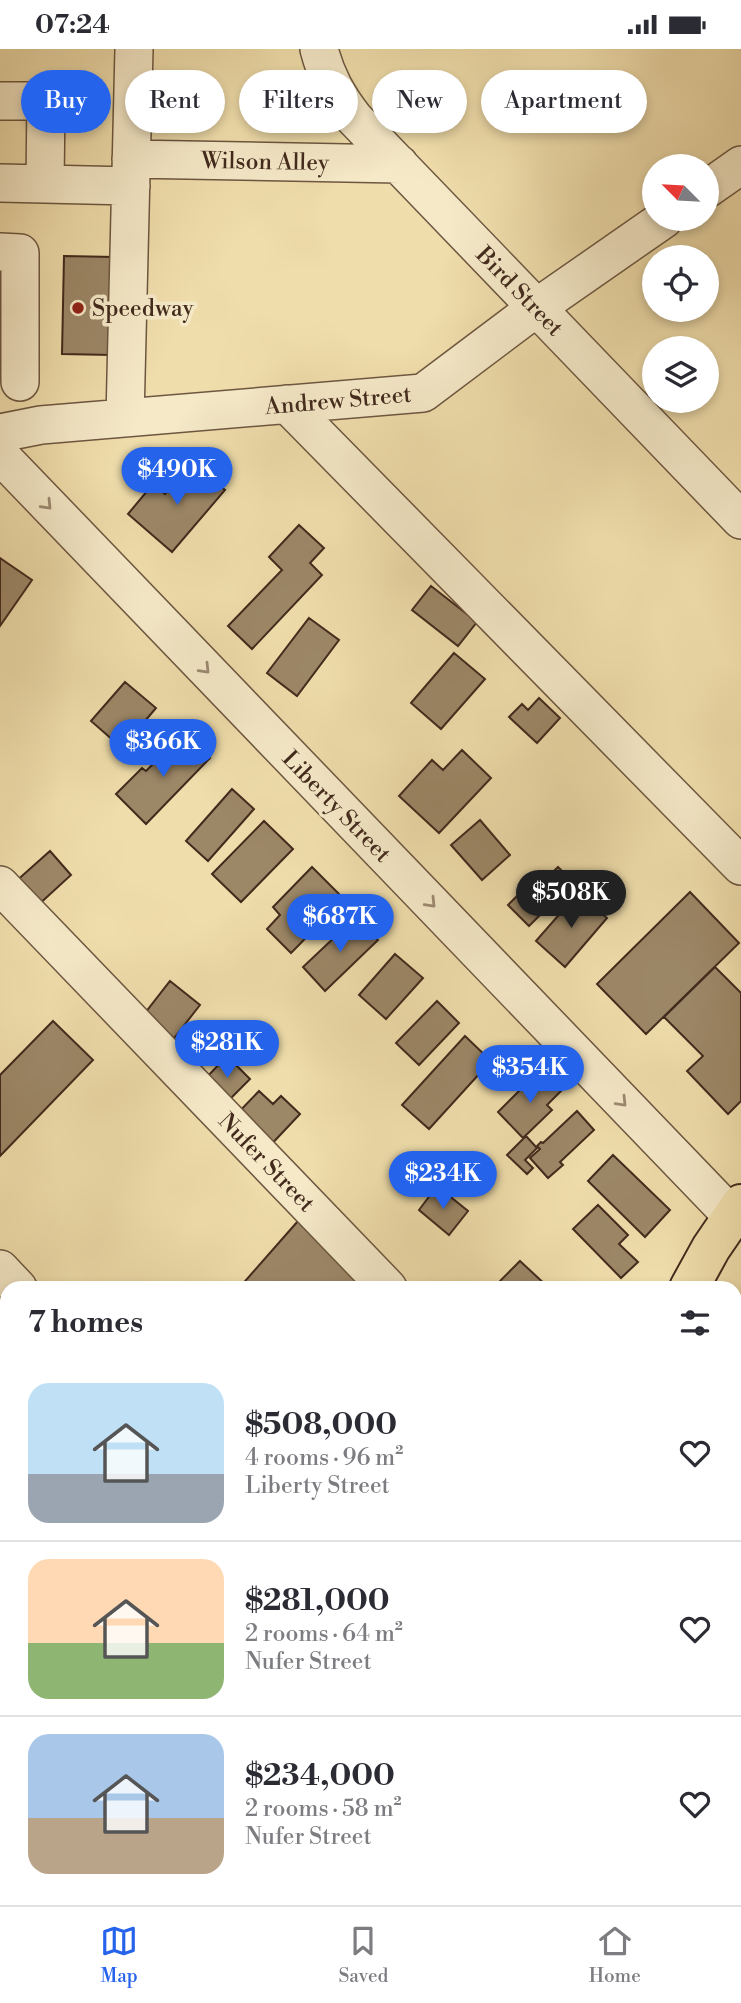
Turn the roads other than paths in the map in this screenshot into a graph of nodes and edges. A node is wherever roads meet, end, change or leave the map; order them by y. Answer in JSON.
{"nodes":[{"id":1,"x":134,"y":49,"type":"edge"},
{"id":2,"x":319,"y":49,"type":"edge"},
{"id":3,"x":0,"y":101,"type":"edge"},
{"id":4,"x":399,"y":163,"type":"junction"},
{"id":5,"x":741,"y":165,"type":"edge"},
{"id":6,"x":131,"y":172,"type":"junction"},
{"id":7,"x":719,"y":181,"type":"edge"},
{"id":8,"x":0,"y":183,"type":"edge"},
{"id":9,"x":45,"y":184,"type":"junction"},
{"id":10,"x":647,"y":231,"type":"edge"},
{"id":11,"x":0,"y":252,"type":"edge"},
{"id":12,"x":536,"y":308,"type":"junction"},
{"id":13,"x":10,"y":382,"type":"edge"},
{"id":14,"x":287,"y":404,"type":"junction"},
{"id":15,"x":125,"y":418,"type":"junction"},
{"id":16,"x":41,"y":425,"type":"junction"},
{"id":17,"x":0,"y":433,"type":"edge"},
{"id":18,"x":0,"y":455,"type":"edge"},
{"id":19,"x":741,"y":520,"type":"edge"},
{"id":20,"x":741,"y":866,"type":"edge"},
{"id":21,"x":0,"y":885,"type":"edge"},
{"id":22,"x":736,"y":1210,"type":"edge"},
{"id":23,"x":380,"y":1281,"type":"edge"},
{"id":24,"x":693,"y":1281,"type":"edge"}],
"edges":[{"from":1,"to":6,"type":"street"},
{"from":2,"to":4,"type":"street","name":"Bird Street"},
{"from":3,"to":9,"type":"street"},
{"from":4,"to":6,"type":"street","name":"Wilson Alley"},
{"from":4,"to":12,"type":"street","name":"Bird Street"},
{"from":5,"to":7,"type":"street"},
{"from":6,"to":9,"type":"street","name":"Wilson Alley"},
{"from":6,"to":15,"type":"street"},
{"from":8,"to":9,"type":"street","name":"Wilson Alley"},
{"from":10,"to":12,"type":"street","name":"Andrew Street"},
{"from":11,"to":13,"type":"street"},
{"from":12,"to":14,"type":"street","name":"Andrew Street"},
{"from":12,"to":19,"type":"street","name":"Bird Street"},
{"from":13,"to":16,"type":"street"},
{"from":14,"to":15,"type":"street","name":"Andrew Street"},
{"from":14,"to":20,"type":"street"},
{"from":15,"to":16,"type":"street","name":"Andrew Street"},
{"from":16,"to":17,"type":"street","name":"Andrew Street"},
{"from":18,"to":22,"type":"street","name":"Liberty Street","one_way":true},
{"from":21,"to":23,"type":"street","name":"Nufer Street"},
{"from":22,"to":24,"type":"main road"}]}
